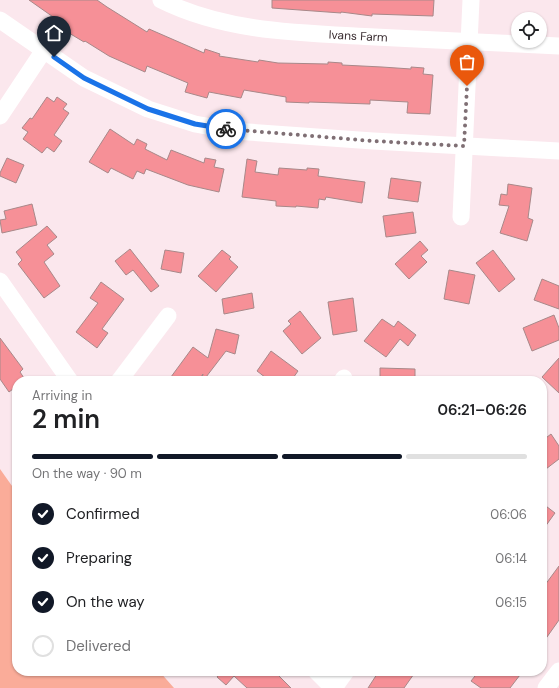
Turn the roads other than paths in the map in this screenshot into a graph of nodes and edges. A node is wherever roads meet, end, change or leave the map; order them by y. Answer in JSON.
{"nodes":[{"id":1,"x":161,"y":0,"type":"edge"},
{"id":2,"x":471,"y":0,"type":"edge"},
{"id":3,"x":0,"y":20,"type":"edge"},
{"id":4,"x":469,"y":41,"type":"junction"},
{"id":5,"x":559,"y":46,"type":"edge"},
{"id":6,"x":44,"y":50,"type":"junction"},
{"id":7,"x":0,"y":116,"type":"edge"},
{"id":8,"x":464,"y":146,"type":"junction"},
{"id":9,"x":559,"y":151,"type":"edge"},
{"id":10,"x":461,"y":217,"type":"dead end"},
{"id":11,"x":0,"y":281,"type":"edge"},
{"id":12,"x":168,"y":316,"type":"dead end"},
{"id":13,"x":66,"y":376,"type":"edge"},
{"id":14,"x":123,"y":376,"type":"edge"},
{"id":15,"x":559,"y":671,"type":"edge"},
{"id":16,"x":321,"y":676,"type":"edge"},
{"id":17,"x":342,"y":676,"type":"edge"},
{"id":18,"x":334,"y":688,"type":"edge"},
{"id":19,"x":546,"y":688,"type":"edge"}],
"edges":[{"from":1,"to":4,"type":"street","name":"Ivans Farm"},
{"from":2,"to":4,"type":"street"},
{"from":3,"to":6,"type":"street"},
{"from":4,"to":5,"type":"street","name":"Ivans Farm"},
{"from":4,"to":8,"type":"street"},
{"from":6,"to":7,"type":"street"},
{"from":6,"to":8,"type":"street"},
{"from":8,"to":9,"type":"street"},
{"from":8,"to":10,"type":"street"},
{"from":11,"to":13,"type":"street"},
{"from":12,"to":14,"type":"street"},
{"from":15,"to":19,"type":"street"},
{"from":16,"to":18,"type":"street"},
{"from":17,"to":18,"type":"street"}]}
